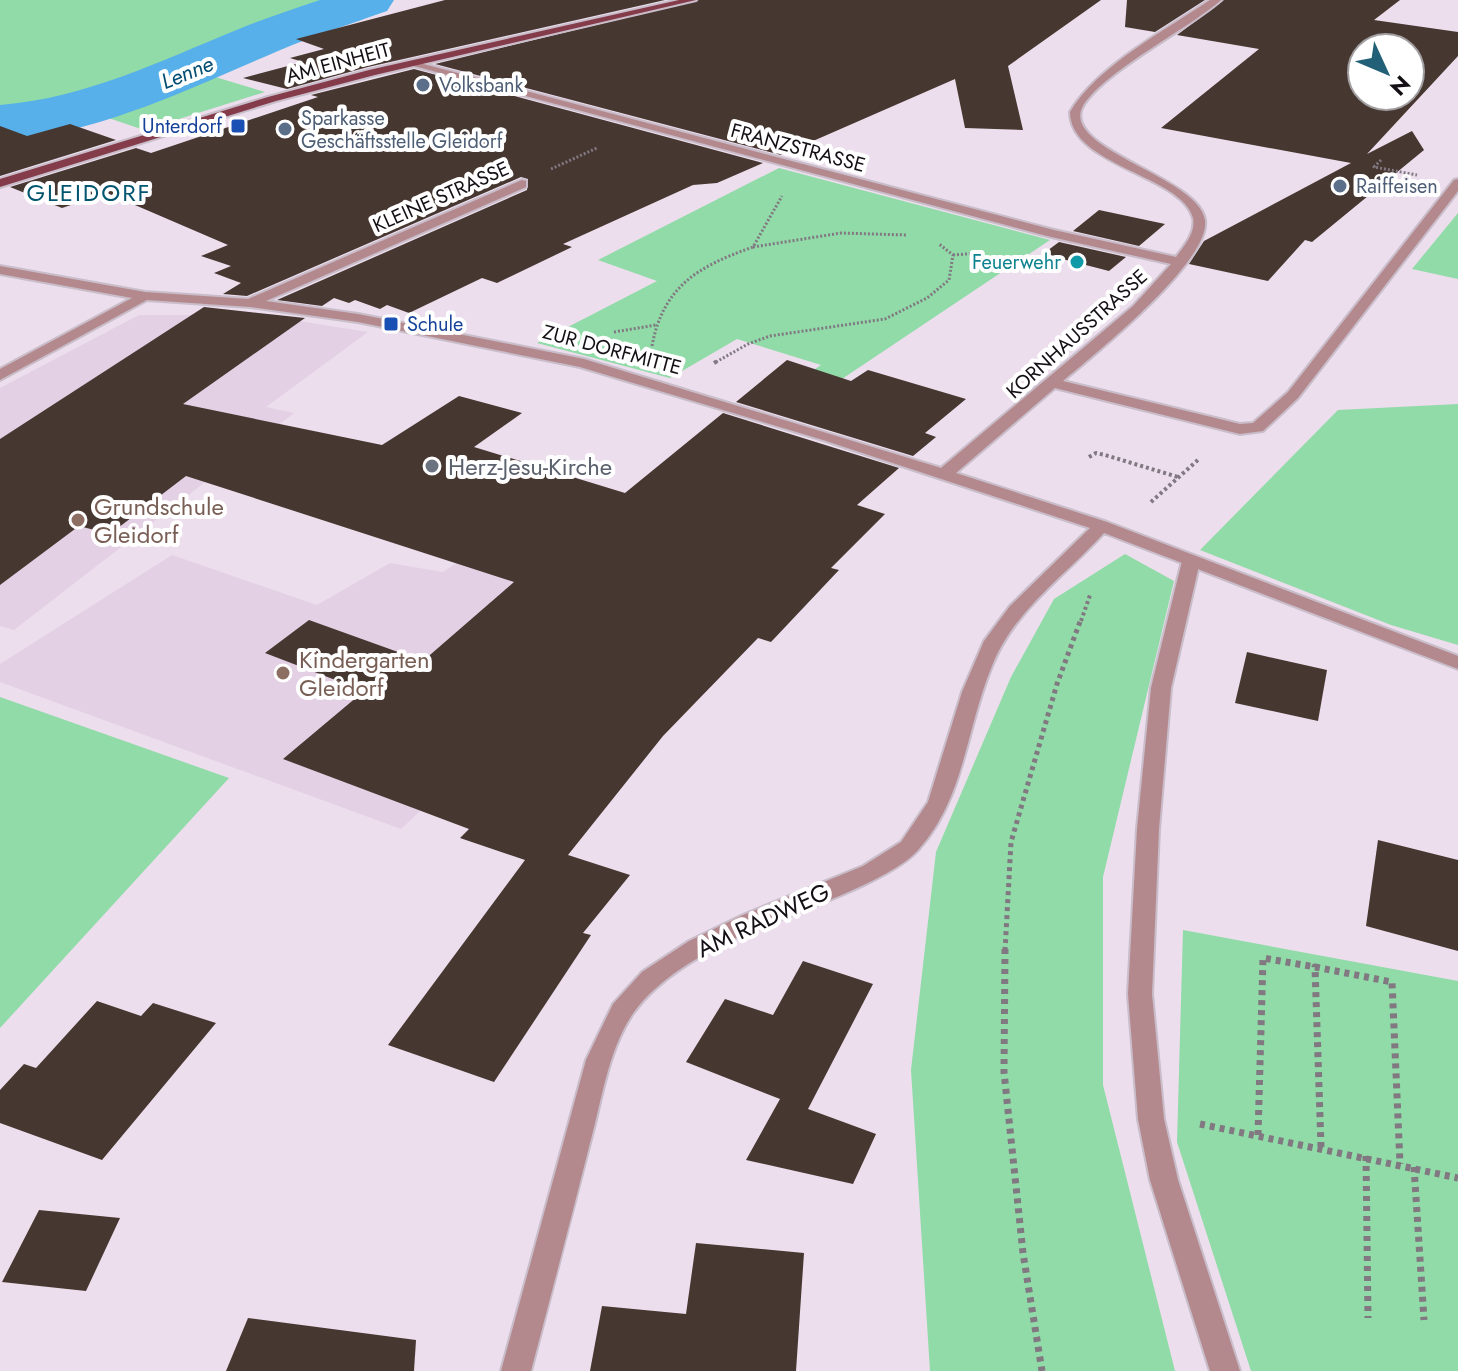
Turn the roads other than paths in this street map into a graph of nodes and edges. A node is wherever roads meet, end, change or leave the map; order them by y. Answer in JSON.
{"nodes":[{"id":1,"x":691,"y":0,"type":"edge"},
{"id":2,"x":1216,"y":0,"type":"edge"},
{"id":3,"x":408,"y":63,"type":"junction"},
{"id":4,"x":0,"y":183,"type":"edge"},
{"id":5,"x":1458,"y":183,"type":"edge"},
{"id":6,"x":522,"y":184,"type":"road end"},
{"id":7,"x":1180,"y":262,"type":"junction"},
{"id":8,"x":0,"y":270,"type":"edge"},
{"id":9,"x":145,"y":296,"type":"junction"},
{"id":10,"x":250,"y":303,"type":"junction"},
{"id":11,"x":0,"y":375,"type":"edge"},
{"id":12,"x":1055,"y":383,"type":"junction"},
{"id":13,"x":946,"y":473,"type":"junction"},
{"id":14,"x":1109,"y":529,"type":"junction"},
{"id":15,"x":1191,"y":561,"type":"junction"},
{"id":16,"x":1458,"y":663,"type":"edge"},
{"id":17,"x":516,"y":1371,"type":"edge"},
{"id":18,"x":1225,"y":1371,"type":"edge"}],
"edges":[{"from":1,"to":3,"type":"main road","name":"AM EINHEIT"},
{"from":2,"to":7,"type":"street","name":"KORNHAUSSTRASSE"},
{"from":3,"to":4,"type":"main road","name":"AM EINHEIT"},
{"from":3,"to":7,"type":"street","name":"FRANZSTRASSE"},
{"from":5,"to":12,"type":"street"},
{"from":6,"to":10,"type":"street","name":"KLEINE STRASSE"},
{"from":7,"to":12,"type":"street","name":"KORNHAUSSTRASSE"},
{"from":8,"to":9,"type":"street","name":"ZUR DORFMITTE"},
{"from":9,"to":10,"type":"street","name":"ZUR DORFMITTE"},
{"from":9,"to":11,"type":"street"},
{"from":10,"to":13,"type":"street","name":"ZUR DORFMITTE"},
{"from":12,"to":13,"type":"street","name":"KORNHAUSSTRASSE"},
{"from":13,"to":14,"type":"street","name":"ZUR DORFMITTE"},
{"from":14,"to":15,"type":"street","name":"ZUR DORFMITTE"},
{"from":14,"to":17,"type":"street","name":"AM RADWEG"},
{"from":15,"to":16,"type":"street","name":"ZUR DORFMITTE"},
{"from":15,"to":18,"type":"street"}]}
